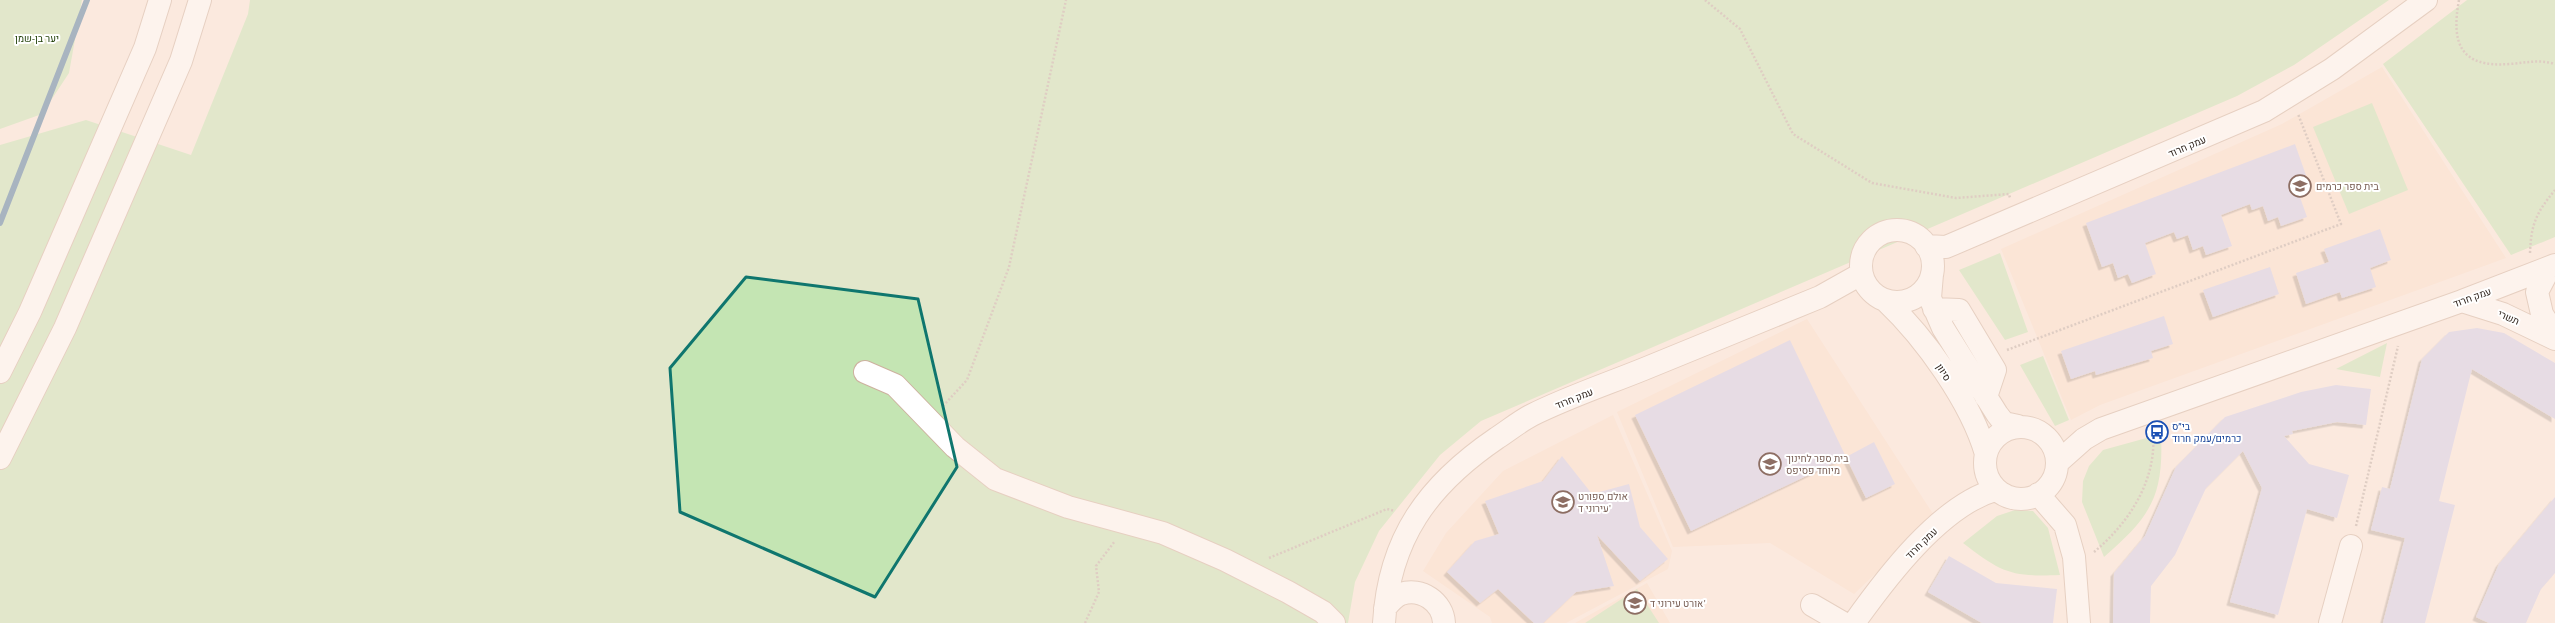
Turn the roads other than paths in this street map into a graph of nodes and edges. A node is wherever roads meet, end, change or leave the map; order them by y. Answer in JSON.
{"nodes":[{"id":1,"x":160,"y":0,"type":"edge"},
{"id":2,"x":200,"y":0,"type":"edge"},
{"id":3,"x":2426,"y":0,"type":"edge"},
{"id":4,"x":1926,"y":246,"type":"junction"},
{"id":5,"x":2553,"y":266,"type":"edge"},
{"id":6,"x":1861,"y":274,"type":"junction"},
{"id":7,"x":1932,"y":274,"type":"junction"},
{"id":8,"x":1886,"y":301,"type":"junction"},
{"id":9,"x":2462,"y":301,"type":"junction"},
{"id":10,"x":1934,"y":309,"type":"junction"},
{"id":11,"x":2555,"y":337,"type":"edge"},
{"id":12,"x":0,"y":372,"type":"edge"},
{"id":13,"x":865,"y":372,"type":"dead end"},
{"id":14,"x":1986,"y":397,"type":"junction"},
{"id":15,"x":2018,"y":426,"type":"junction"},
{"id":16,"x":1986,"y":454,"type":"junction"},
{"id":17,"x":0,"y":458,"type":"edge"},
{"id":18,"x":2057,"y":463,"type":"junction"},
{"id":19,"x":2038,"y":494,"type":"junction"},
{"id":20,"x":2005,"y":495,"type":"junction"},
{"id":21,"x":2351,"y":546,"type":"road end"},
{"id":22,"x":1812,"y":605,"type":"dead end"},
{"id":23,"x":1384,"y":616,"type":"edge"},
{"id":24,"x":1334,"y":623,"type":"edge"},
{"id":25,"x":1444,"y":623,"type":"edge"},
{"id":26,"x":1843,"y":623,"type":"edge"},
{"id":27,"x":1854,"y":623,"type":"edge"},
{"id":28,"x":2079,"y":623,"type":"edge"},
{"id":29,"x":2330,"y":623,"type":"edge"}],
"edges":[{"from":1,"to":12,"type":"street"},
{"from":2,"to":17,"type":"street"},
{"from":3,"to":4,"type":"street","name":"עמק חרוד"},
{"from":4,"to":6,"type":"street"},
{"from":4,"to":7,"type":"street"},
{"from":5,"to":9,"type":"street","name":"עמק חרוד"},
{"from":5,"to":11,"type":"street"},
{"from":6,"to":8,"type":"street"},
{"from":6,"to":23,"type":"street","name":"עמק חרוד"},
{"from":7,"to":8,"type":"street"},
{"from":7,"to":10,"type":"street"},
{"from":8,"to":16,"type":"street","name":"סיוון"},
{"from":9,"to":11,"type":"street","name":"תשרי"},
{"from":9,"to":18,"type":"street","name":"עמק חרוד"},
{"from":10,"to":14,"type":"street"},
{"from":10,"to":14,"type":"street"},
{"from":13,"to":24,"type":"street"},
{"from":14,"to":15,"type":"street"},
{"from":15,"to":16,"type":"street"},
{"from":15,"to":18,"type":"street"},
{"from":16,"to":20,"type":"street"},
{"from":18,"to":19,"type":"street"},
{"from":19,"to":20,"type":"street"},
{"from":19,"to":28,"type":"street"},
{"from":20,"to":27,"type":"street","name":"עמק חרוד"},
{"from":21,"to":29,"type":"street"},
{"from":22,"to":26,"type":"street"},
{"from":23,"to":25,"type":"street"}]}
